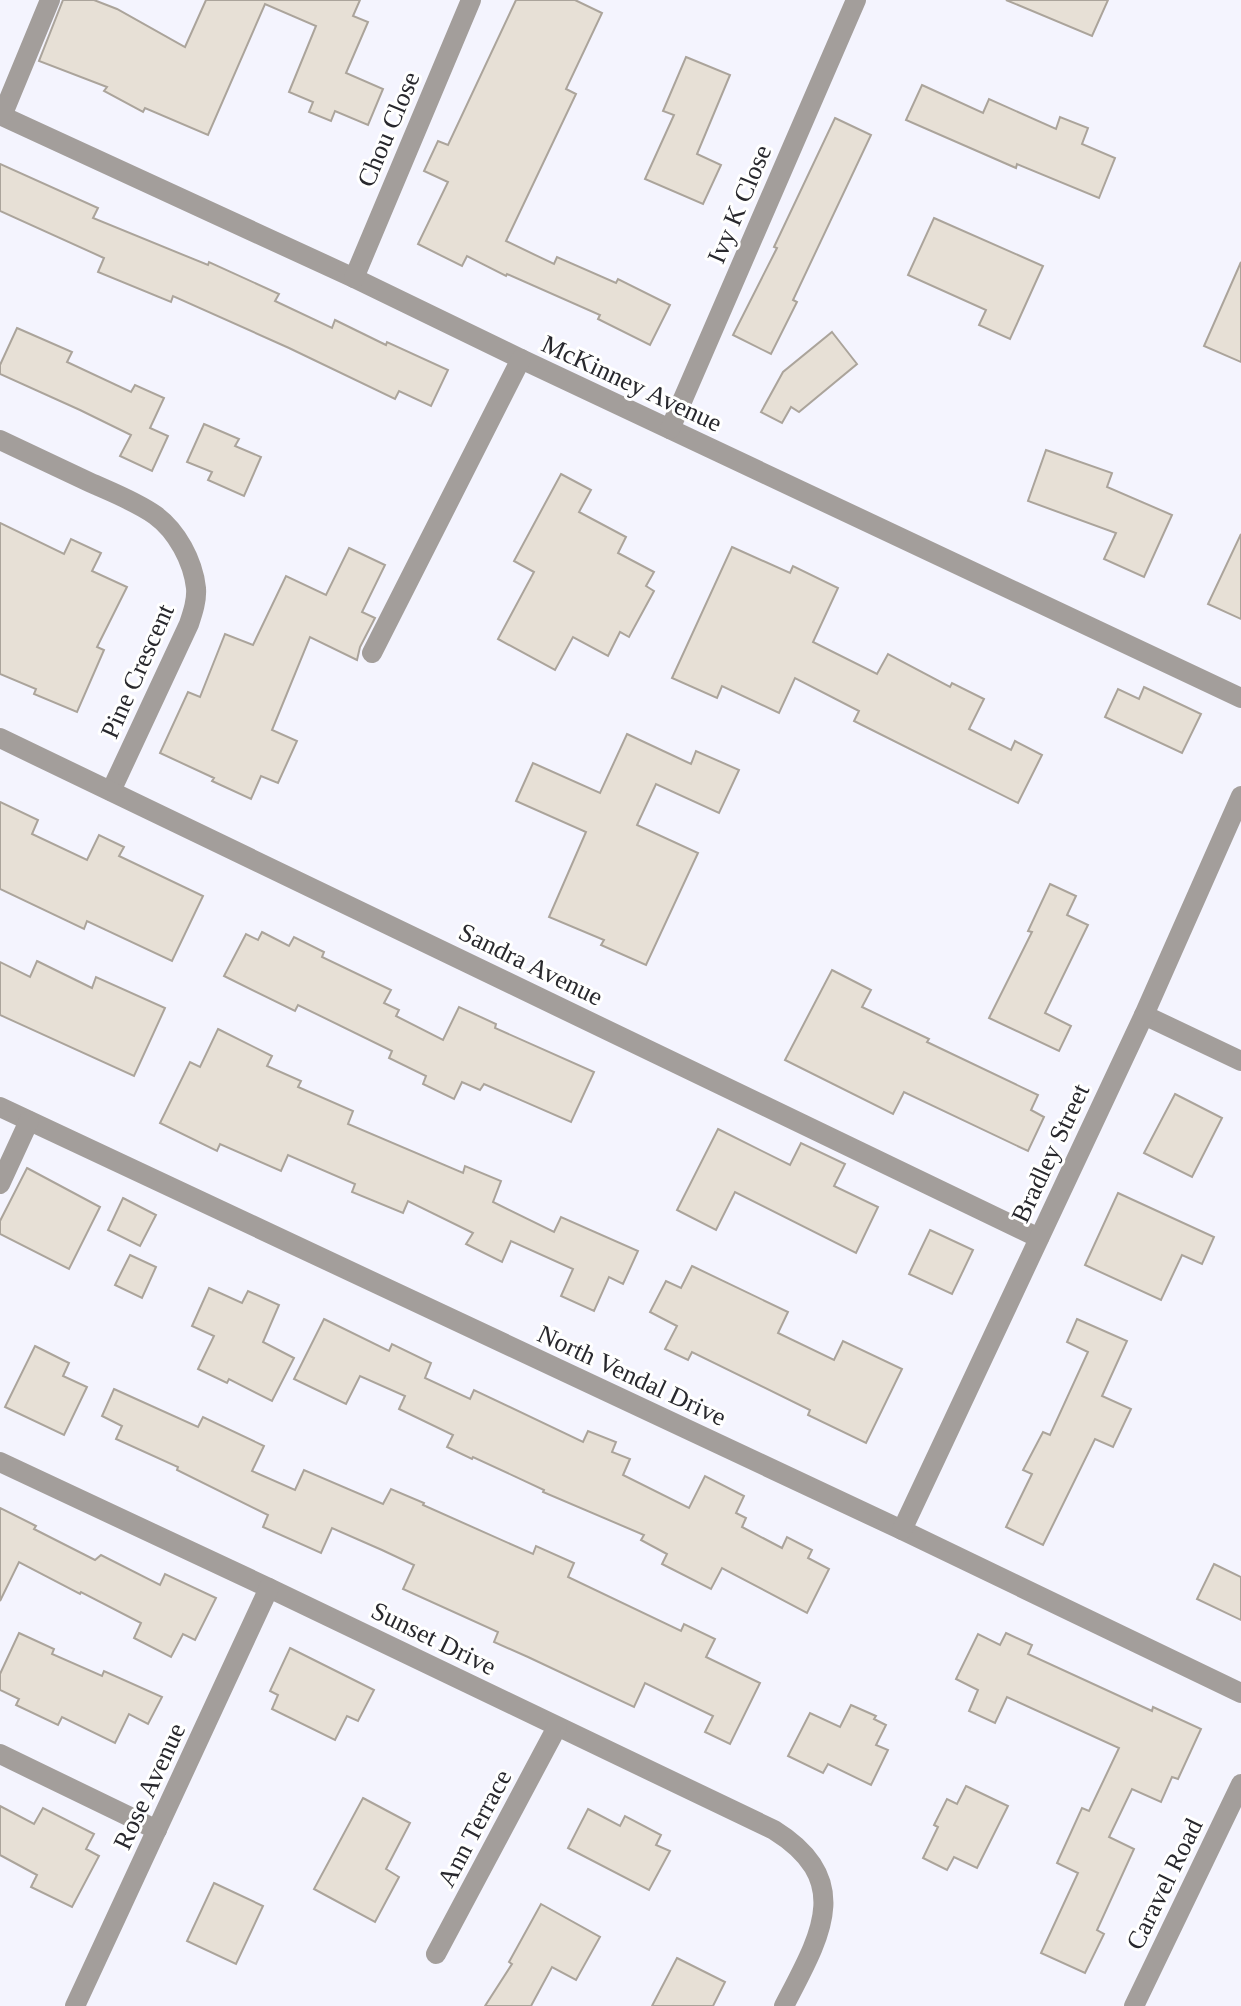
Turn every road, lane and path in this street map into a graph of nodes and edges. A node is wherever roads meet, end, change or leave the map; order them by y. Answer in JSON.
{"nodes":[{"id":1,"x":50,"y":0,"type":"edge"},
{"id":2,"x":471,"y":0,"type":"edge"},
{"id":3,"x":856,"y":0,"type":"edge"},
{"id":4,"x":1,"y":115,"type":"edge"},
{"id":5,"x":354,"y":278,"type":"junction"},
{"id":6,"x":521,"y":359,"type":"junction"},
{"id":7,"x":670,"y":429,"type":"junction"},
{"id":8,"x":0,"y":440,"type":"edge"},
{"id":9,"x":372,"y":653,"type":"dead end"},
{"id":10,"x":1241,"y":698,"type":"edge"},
{"id":11,"x":0,"y":738,"type":"edge"},
{"id":12,"x":111,"y":791,"type":"junction"},
{"id":13,"x":1241,"y":796,"type":"edge"},
{"id":14,"x":1144,"y":1015,"type":"junction"},
{"id":15,"x":1241,"y":1061,"type":"edge"},
{"id":16,"x":0,"y":1107,"type":"edge"},
{"id":17,"x":29,"y":1121,"type":"junction"},
{"id":18,"x":0,"y":1184,"type":"edge"},
{"id":19,"x":1039,"y":1238,"type":"junction"},
{"id":20,"x":0,"y":1462,"type":"edge"},
{"id":21,"x":902,"y":1530,"type":"junction"},
{"id":22,"x":269,"y":1588,"type":"junction"},
{"id":23,"x":1241,"y":1693,"type":"edge"},
{"id":24,"x":557,"y":1727,"type":"junction"},
{"id":25,"x":0,"y":1754,"type":"edge"},
{"id":26,"x":1241,"y":1784,"type":"edge"},
{"id":27,"x":157,"y":1830,"type":"junction"},
{"id":28,"x":436,"y":1954,"type":"dead end"},
{"id":29,"x":75,"y":2006,"type":"edge"},
{"id":30,"x":784,"y":2006,"type":"edge"},
{"id":31,"x":1134,"y":2006,"type":"edge"}],
"edges":[{"from":1,"to":4,"type":"street"},
{"from":2,"to":5,"type":"street","name":"Chou Close"},
{"from":3,"to":7,"type":"street","name":"Ivy K Close"},
{"from":4,"to":5,"type":"street","name":"McKinney Avenue"},
{"from":5,"to":6,"type":"street","name":"McKinney Avenue"},
{"from":6,"to":7,"type":"street","name":"McKinney Avenue"},
{"from":6,"to":9,"type":"street"},
{"from":7,"to":10,"type":"street","name":"McKinney Avenue"},
{"from":8,"to":12,"type":"street","name":"Pine Crescent"},
{"from":11,"to":12,"type":"street","name":"Sandra Avenue"},
{"from":12,"to":19,"type":"street","name":"Sandra Avenue"},
{"from":13,"to":14,"type":"street","name":"Bradley Street"},
{"from":14,"to":15,"type":"street"},
{"from":14,"to":19,"type":"street","name":"Bradley Street"},
{"from":16,"to":17,"type":"street","name":"North Vendal Drive"},
{"from":17,"to":18,"type":"street"},
{"from":17,"to":21,"type":"street","name":"North Vendal Drive"},
{"from":19,"to":21,"type":"street","name":"Bradley Street"},
{"from":20,"to":22,"type":"street","name":"Sunset Drive"},
{"from":21,"to":23,"type":"street","name":"North Vendal Drive"},
{"from":22,"to":24,"type":"street","name":"Sunset Drive"},
{"from":22,"to":27,"type":"street","name":"Rose Avenue"},
{"from":24,"to":28,"type":"street","name":"Ann Terrace"},
{"from":24,"to":30,"type":"street","name":"Sunset Drive"},
{"from":25,"to":27,"type":"street"},
{"from":26,"to":31,"type":"street","name":"Caravel Road"},
{"from":27,"to":29,"type":"street","name":"Rose Avenue"}]}
